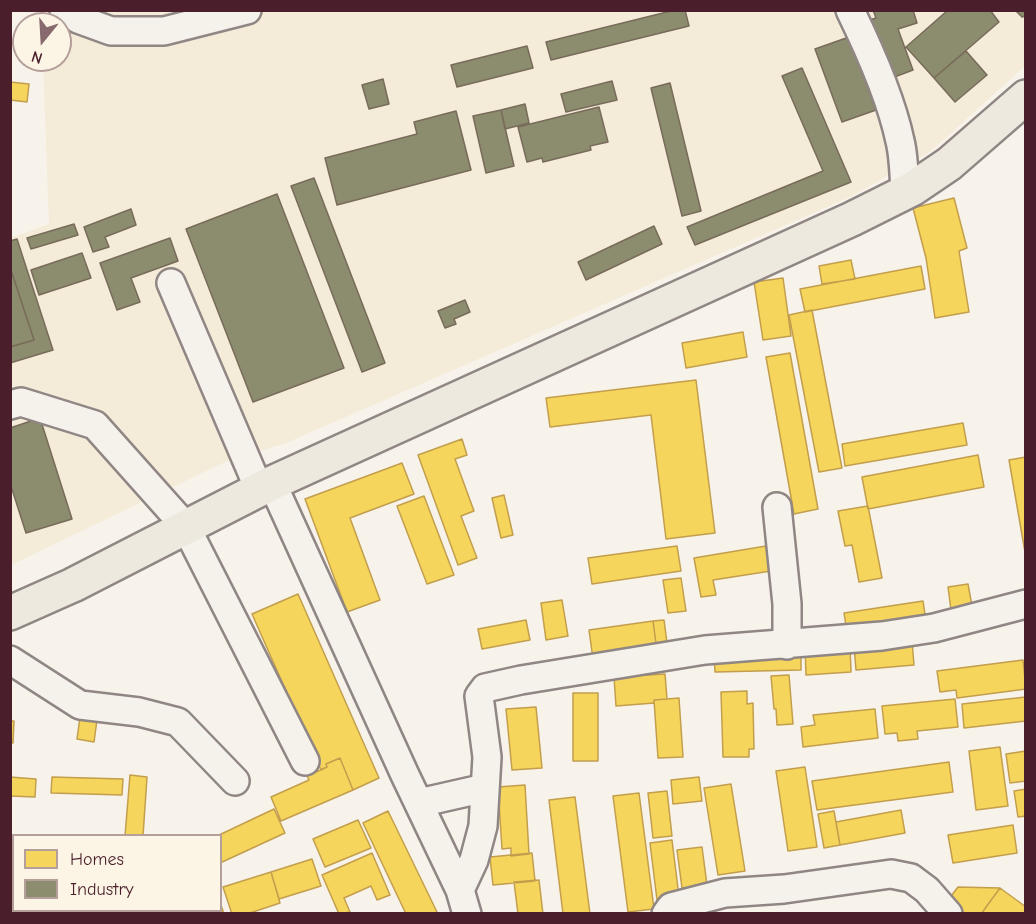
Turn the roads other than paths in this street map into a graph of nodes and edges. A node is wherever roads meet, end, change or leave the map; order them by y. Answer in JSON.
{"nodes":[{"id":1,"x":64,"y":10,"type":"edge"},
{"id":2,"x":248,"y":10,"type":"edge"},
{"id":3,"x":850,"y":10,"type":"edge"},
{"id":4,"x":1026,"y":97,"type":"edge"},
{"id":5,"x":905,"y":192,"type":"junction"},
{"id":6,"x":171,"y":283,"type":"dead end"},
{"id":7,"x":10,"y":405,"type":"edge"},
{"id":8,"x":265,"y":486,"type":"junction"},
{"id":9,"x":777,"y":507,"type":"dead end"},
{"id":10,"x":186,"y":527,"type":"junction"},
{"id":11,"x":1026,"y":604,"type":"edge"},
{"id":12,"x":10,"y":613,"type":"edge"},
{"id":13,"x":787,"y":645,"type":"junction"},
{"id":14,"x":10,"y":660,"type":"edge"},
{"id":15,"x":304,"y":761,"type":"dead end"},
{"id":16,"x":235,"y":781,"type":"dead end"},
{"id":17,"x":485,"y":788,"type":"junction"},
{"id":18,"x":419,"y":803,"type":"junction"},
{"id":19,"x":464,"y":902,"type":"edge"},
{"id":20,"x":666,"y":914,"type":"edge"},
{"id":21,"x":948,"y":914,"type":"edge"}],
"edges":[{"from":1,"to":2,"type":"street"},
{"from":3,"to":5,"type":"street"},
{"from":4,"to":5,"type":"main road"},
{"from":5,"to":8,"type":"main road"},
{"from":6,"to":8,"type":"street"},
{"from":7,"to":10,"type":"street"},
{"from":8,"to":10,"type":"main road"},
{"from":8,"to":18,"type":"street"},
{"from":9,"to":13,"type":"street"},
{"from":10,"to":12,"type":"main road"},
{"from":10,"to":15,"type":"street"},
{"from":11,"to":13,"type":"street"},
{"from":13,"to":17,"type":"street"},
{"from":14,"to":16,"type":"street"},
{"from":17,"to":18,"type":"street"},
{"from":17,"to":19,"type":"street"},
{"from":18,"to":19,"type":"street"},
{"from":20,"to":21,"type":"street"}]}
